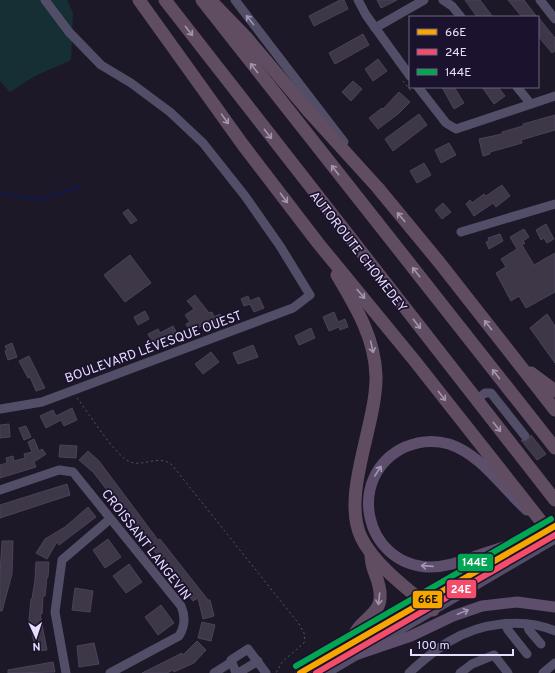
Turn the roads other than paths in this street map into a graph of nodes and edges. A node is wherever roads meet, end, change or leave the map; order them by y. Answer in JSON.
{"nodes":[{"id":1,"x":45,"y":0,"type":"edge"},
{"id":2,"x":139,"y":0,"type":"edge"},
{"id":3,"x":165,"y":0,"type":"edge"},
{"id":4,"x":202,"y":0,"type":"edge"},
{"id":5,"x":210,"y":0,"type":"edge"},
{"id":6,"x":235,"y":0,"type":"edge"},
{"id":7,"x":358,"y":0,"type":"edge"},
{"id":8,"x":424,"y":0,"type":"edge"},
{"id":9,"x":443,"y":0,"type":"edge"},
{"id":10,"x":540,"y":0,"type":"edge"},
{"id":11,"x":460,"y":16,"type":"edge"},
{"id":12,"x":555,"y":19,"type":"edge"},
{"id":13,"x":375,"y":28,"type":"junction"},
{"id":14,"x":409,"y":75,"type":"edge"},
{"id":15,"x":518,"y":88,"type":"edge"},
{"id":16,"x":416,"y":91,"type":"edge"},
{"id":17,"x":555,"y":96,"type":"edge"},
{"id":18,"x":530,"y":103,"type":"junction"},
{"id":19,"x":378,"y":188,"type":"junction"},
{"id":20,"x":555,"y":204,"type":"edge"},
{"id":21,"x":461,"y":232,"type":"dead end"},
{"id":22,"x":318,"y":243,"type":"junction"},
{"id":23,"x":521,"y":367,"type":"junction"},
{"id":24,"x":555,"y":391,"type":"edge"},
{"id":25,"x":476,"y":400,"type":"junction"},
{"id":26,"x":0,"y":409,"type":"edge"},
{"id":27,"x":555,"y":410,"type":"edge"},
{"id":28,"x":527,"y":412,"type":"junction"},
{"id":29,"x":514,"y":422,"type":"junction"},
{"id":30,"x":525,"y":436,"type":"dead end"},
{"id":31,"x":555,"y":448,"type":"edge"},
{"id":32,"x":0,"y":490,"type":"edge"},
{"id":33,"x":555,"y":500,"type":"edge"},
{"id":34,"x":110,"y":519,"type":"junction"},
{"id":35,"x":539,"y":533,"type":"edge"},
{"id":36,"x":555,"y":539,"type":"edge"},
{"id":37,"x":371,"y":554,"type":"junction"},
{"id":38,"x":428,"y":606,"type":"junction"},
{"id":39,"x":555,"y":607,"type":"edge"},
{"id":40,"x":505,"y":624,"type":"junction"},
{"id":41,"x":527,"y":624,"type":"junction"},
{"id":42,"x":555,"y":631,"type":"edge"},
{"id":43,"x":541,"y":644,"type":"dead end"},
{"id":44,"x":347,"y":646,"type":"junction"},
{"id":45,"x":358,"y":654,"type":"junction"},
{"id":46,"x":527,"y":654,"type":"dead end"},
{"id":47,"x":258,"y":661,"type":"junction"},
{"id":48,"x":230,"y":663,"type":"junction"},
{"id":49,"x":555,"y":663,"type":"edge"},
{"id":50,"x":338,"y":670,"type":"edge"},
{"id":51,"x":66,"y":673,"type":"edge"},
{"id":52,"x":110,"y":673,"type":"edge"},
{"id":53,"x":214,"y":673,"type":"edge"},
{"id":54,"x":237,"y":673,"type":"edge"},
{"id":55,"x":266,"y":673,"type":"edge"},
{"id":56,"x":300,"y":673,"type":"edge"},
{"id":57,"x":327,"y":673,"type":"edge"},
{"id":58,"x":409,"y":673,"type":"edge"},
{"id":59,"x":460,"y":673,"type":"edge"},
{"id":60,"x":508,"y":673,"type":"edge"},
{"id":61,"x":543,"y":673,"type":"edge"}],
"edges":[{"from":1,"to":26,"type":"street","name":"BOULEVARD LÉVESQUE OUEST"},
{"from":2,"to":22,"type":"highway","one_way":true},
{"from":3,"to":25,"type":"highway","name":"AUTOROUTE CHOMEDEY","one_way":true},
{"from":28,"to":4,"type":"highway","one_way":true},
{"from":5,"to":19,"type":"highway"},
{"from":19,"to":6,"type":"street","one_way":true},
{"from":7,"to":13,"type":"street"},
{"from":8,"to":13,"type":"street"},
{"from":9,"to":11,"type":"street"},
{"from":10,"to":12,"type":"street"},
{"from":13,"to":14,"type":"street"},
{"from":15,"to":18,"type":"street"},
{"from":16,"to":18,"type":"street"},
{"from":17,"to":18,"type":"street"},
{"from":23,"to":19,"type":"highway","one_way":true},
{"from":20,"to":21,"type":"street"},
{"from":22,"to":35,"type":"highway","one_way":true},
{"from":22,"to":37,"type":"highway","one_way":true},
{"from":23,"to":24,"type":"highway"},
{"from":23,"to":27,"type":"highway"},
{"from":25,"to":29,"type":"street"},
{"from":25,"to":33,"type":"highway","name":"AUTOROUTE CHOMEDEY","one_way":true},
{"from":28,"to":29,"type":"street"},
{"from":28,"to":31,"type":"highway"},
{"from":29,"to":30,"type":"street"},
{"from":32,"to":34,"type":"street","name":"CROISSANT LANGEVIN"},
{"from":34,"to":51,"type":"street"},
{"from":34,"to":52,"type":"street","name":"CROISSANT LANGEVIN"},
{"from":35,"to":35,"type":"main road","one_way":true},
{"from":35,"to":36,"type":"main road"},
{"from":35,"to":38,"type":"street"},
{"from":36,"to":38,"type":"street","bridge":true},
{"from":37,"to":38,"type":"highway"},
{"from":37,"to":44,"type":"highway","one_way":true},
{"from":38,"to":44,"type":"street"},
{"from":38,"to":45,"type":"street"},
{"from":45,"to":39,"type":"main road","one_way":true},
{"from":40,"to":41,"type":"street"},
{"from":40,"to":46,"type":"street"},
{"from":40,"to":58,"type":"street"},
{"from":41,"to":42,"type":"street"},
{"from":41,"to":43,"type":"street"},
{"from":44,"to":56,"type":"street"},
{"from":45,"to":50,"type":"street"},
{"from":47,"to":48,"type":"street"},
{"from":47,"to":54,"type":"street"},
{"from":47,"to":55,"type":"street"},
{"from":48,"to":53,"type":"street"},
{"from":48,"to":54,"type":"street"},
{"from":49,"to":61,"type":"street"},
{"from":50,"to":57,"type":"street"},
{"from":59,"to":60,"type":"street"}]}
